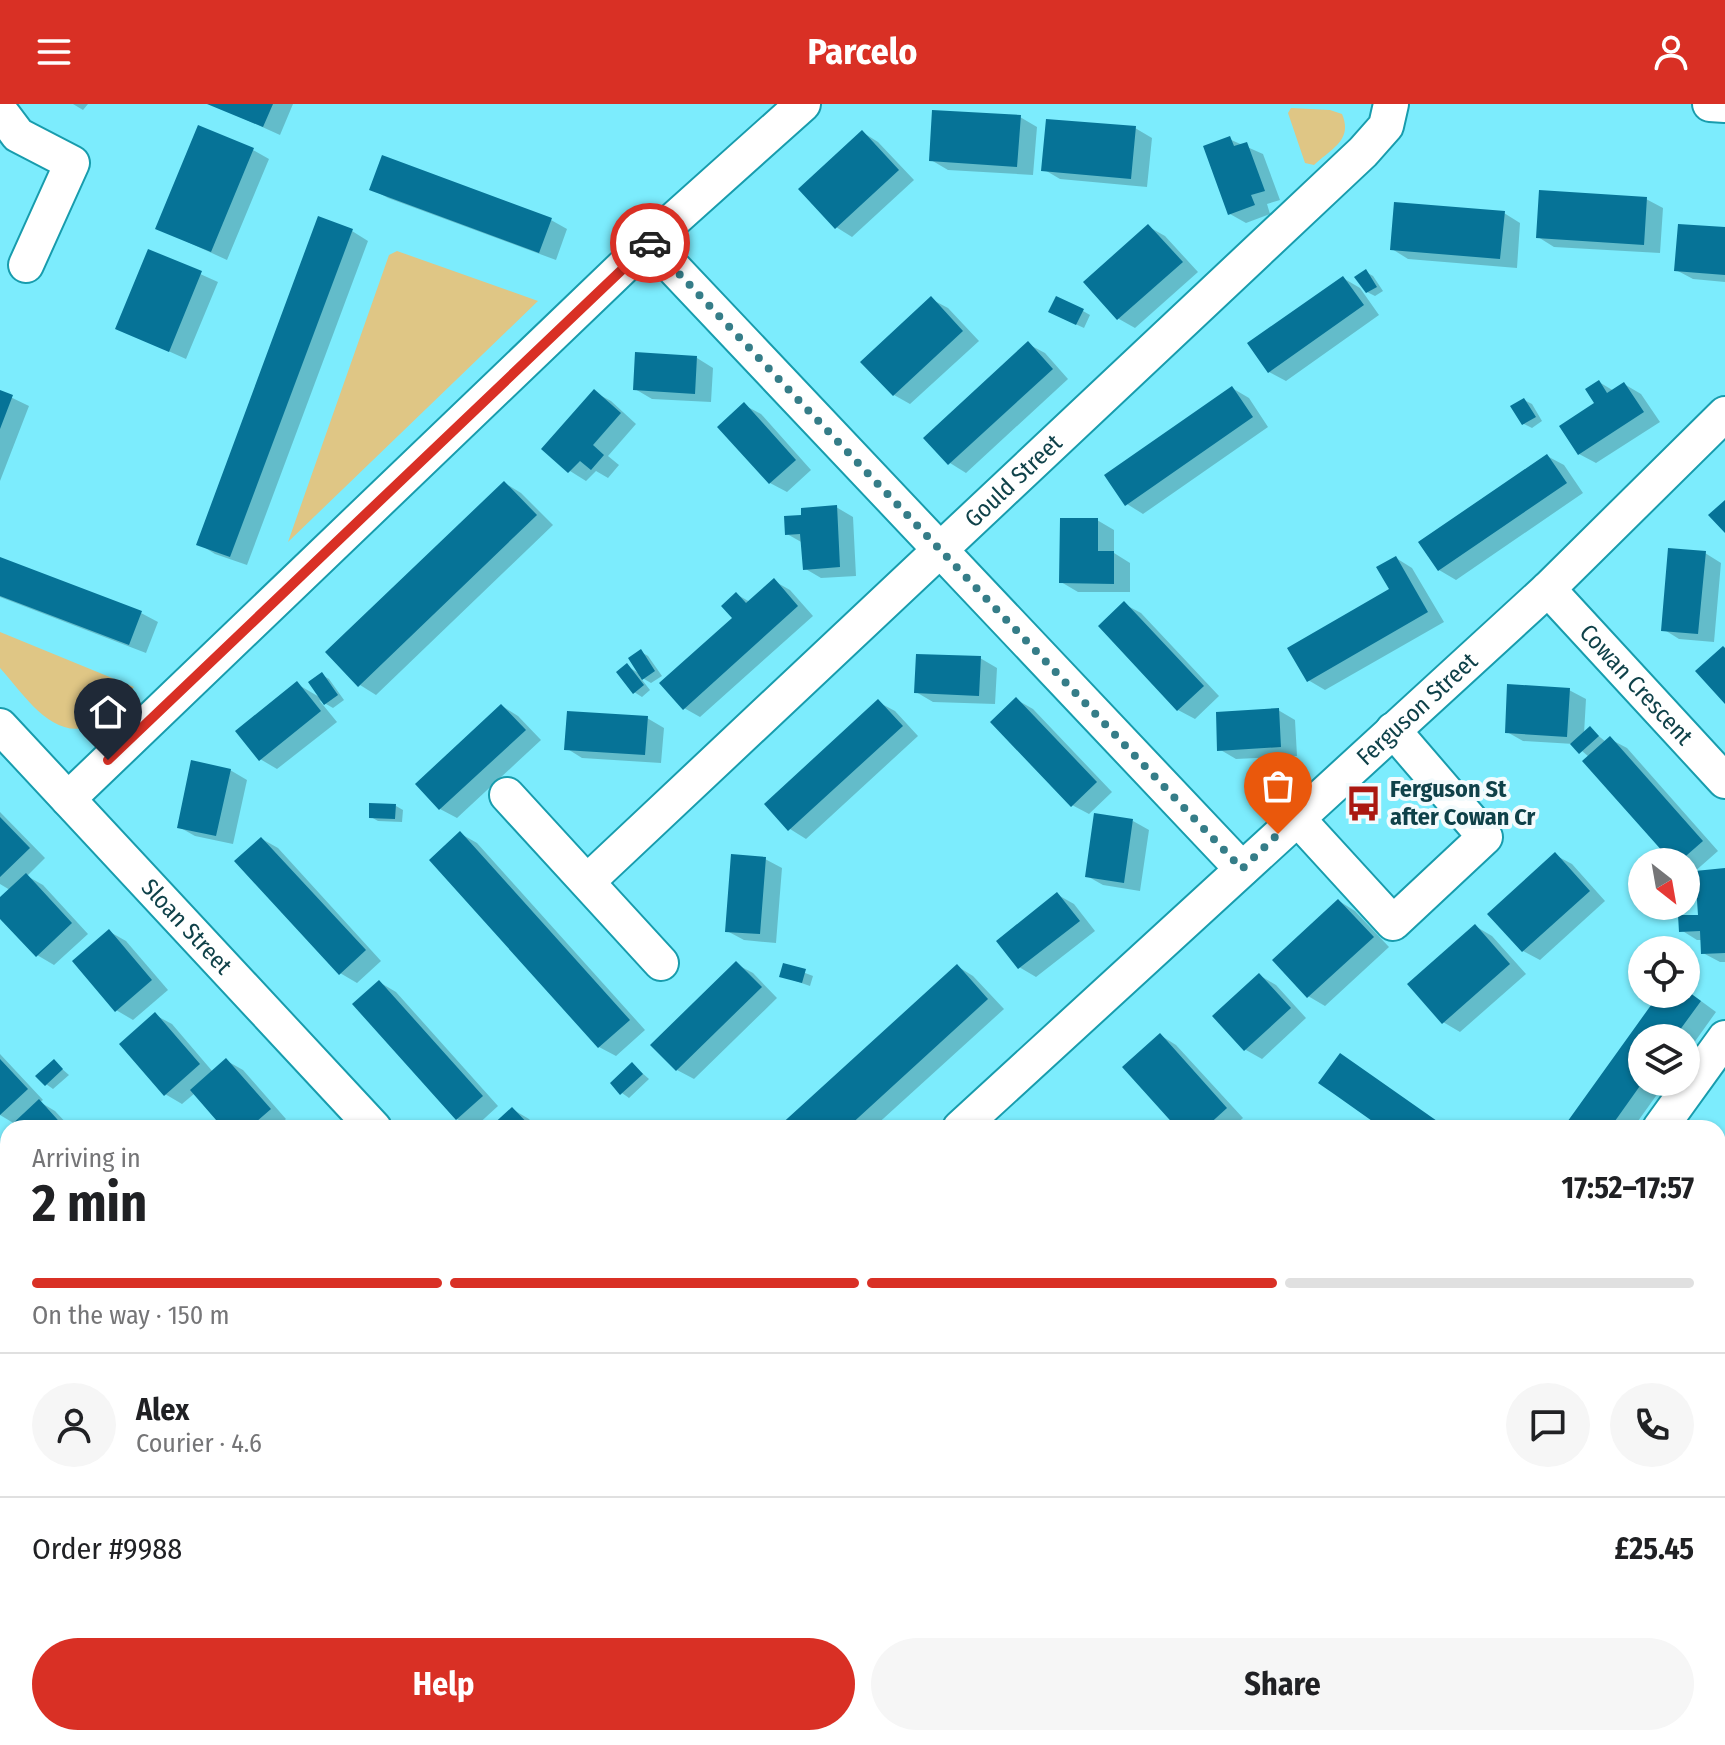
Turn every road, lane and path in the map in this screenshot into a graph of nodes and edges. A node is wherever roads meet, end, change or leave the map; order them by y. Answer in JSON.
{"nodes":[{"id":1,"x":803,"y":104,"type":"edge"},
{"id":2,"x":1391,"y":104,"type":"edge"},
{"id":3,"x":1710,"y":104,"type":"edge"},
{"id":4,"x":1725,"y":105,"type":"edge"},
{"id":5,"x":0,"y":111,"type":"edge"},
{"id":6,"x":649,"y":242,"type":"junction"},
{"id":7,"x":26,"y":265,"type":"dead end"},
{"id":8,"x":1725,"y":414,"type":"edge"},
{"id":9,"x":941,"y":551,"type":"junction"},
{"id":10,"x":1548,"y":589,"type":"junction"},
{"id":11,"x":0,"y":726,"type":"edge"},
{"id":12,"x":1393,"y":730,"type":"junction"},
{"id":13,"x":1725,"y":781,"type":"edge"},
{"id":14,"x":507,"y":795,"type":"dead end"},
{"id":15,"x":68,"y":799,"type":"junction"},
{"id":16,"x":1296,"y":817,"type":"junction"},
{"id":17,"x":1242,"y":869,"type":"junction"},
{"id":18,"x":588,"y":881,"type":"junction"},
{"id":19,"x":661,"y":963,"type":"dead end"},
{"id":20,"x":1725,"y":1038,"type":"edge"},
{"id":21,"x":367,"y":1120,"type":"edge"},
{"id":22,"x":969,"y":1120,"type":"edge"},
{"id":23,"x":1666,"y":1120,"type":"edge"}],
"edges":[{"from":1,"to":6,"type":"street"},
{"from":2,"to":9,"type":"street","name":"Gould Street"},
{"from":3,"to":4,"type":"street"},
{"from":5,"to":7,"type":"street"},
{"from":6,"to":9,"type":"street"},
{"from":6,"to":15,"type":"street"},
{"from":8,"to":10,"type":"street","name":"Ferguson Street"},
{"from":9,"to":17,"type":"street"},
{"from":9,"to":18,"type":"street","name":"Gould Street"},
{"from":10,"to":12,"type":"street","name":"Ferguson Street"},
{"from":10,"to":13,"type":"street","name":"Cowan Crescent"},
{"from":11,"to":15,"type":"street","name":"Sloan Street"},
{"from":12,"to":16,"type":"street","name":"Ferguson Street"},
{"from":12,"to":16,"type":"street"},
{"from":14,"to":18,"type":"street"},
{"from":15,"to":21,"type":"street","name":"Sloan Street"},
{"from":16,"to":17,"type":"street","name":"Ferguson Street"},
{"from":17,"to":22,"type":"street","name":"Ferguson Street"},
{"from":18,"to":19,"type":"street"},
{"from":20,"to":23,"type":"street"}]}
